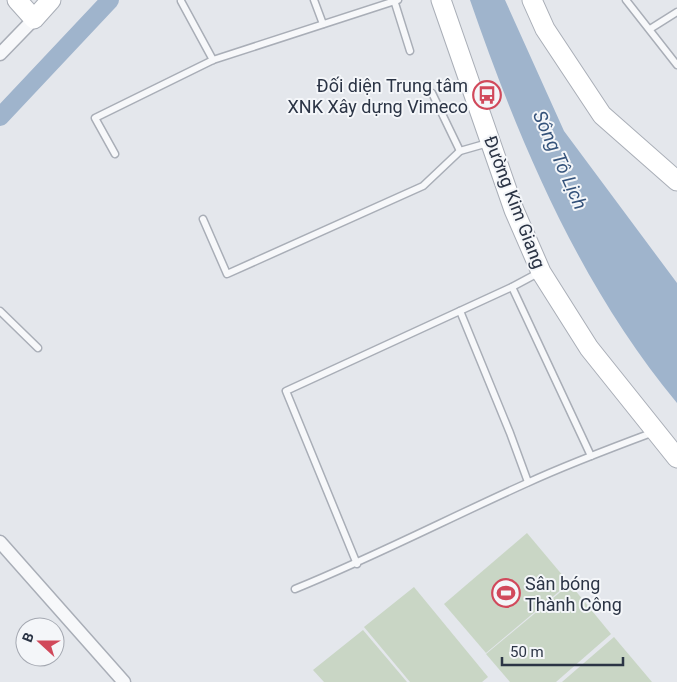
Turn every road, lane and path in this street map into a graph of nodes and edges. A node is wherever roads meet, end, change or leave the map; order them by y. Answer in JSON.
{"nodes":[{"id":1,"x":17,"y":0,"type":"edge"},
{"id":2,"x":180,"y":0,"type":"edge"},
{"id":3,"x":314,"y":0,"type":"edge"},
{"id":4,"x":441,"y":0,"type":"edge"},
{"id":5,"x":532,"y":0,"type":"edge"},
{"id":6,"x":626,"y":0,"type":"edge"},
{"id":7,"x":48,"y":1,"type":"edge"},
{"id":8,"x":395,"y":1,"type":"edge"},
{"id":9,"x":677,"y":12,"type":"edge"},
{"id":10,"x":34,"y":19,"type":"junction"},
{"id":11,"x":323,"y":24,"type":"junction"},
{"id":12,"x":650,"y":29,"type":"junction"},
{"id":13,"x":410,"y":51,"type":"dead end"},
{"id":14,"x":0,"y":54,"type":"edge"},
{"id":15,"x":213,"y":60,"type":"junction"},
{"id":16,"x":677,"y":65,"type":"edge"},
{"id":17,"x":432,"y":93,"type":"dead end"},
{"id":18,"x":491,"y":142,"type":"junction"},
{"id":19,"x":460,"y":151,"type":"junction"},
{"id":20,"x":115,"y":154,"type":"dead end"},
{"id":21,"x":677,"y":181,"type":"edge"},
{"id":22,"x":203,"y":219,"type":"dead end"},
{"id":23,"x":541,"y":272,"type":"junction"},
{"id":24,"x":512,"y":287,"type":"junction"},
{"id":25,"x":0,"y":311,"type":"edge"},
{"id":26,"x":460,"y":311,"type":"junction"},
{"id":27,"x":38,"y":348,"type":"dead end"},
{"id":28,"x":655,"y":432,"type":"junction"},
{"id":29,"x":591,"y":456,"type":"junction"},
{"id":30,"x":677,"y":458,"type":"edge"},
{"id":31,"x":528,"y":482,"type":"junction"},
{"id":32,"x":0,"y":542,"type":"edge"},
{"id":33,"x":357,"y":564,"type":"junction"},
{"id":34,"x":295,"y":590,"type":"dead end"},
{"id":35,"x":117,"y":679,"type":"edge"}],
"edges":[{"from":1,"to":10,"type":"main road"},
{"from":2,"to":15,"type":"lane"},
{"from":3,"to":11,"type":"lane"},
{"from":4,"to":18,"type":"main road","name":"Đường Kim Giang"},
{"from":5,"to":21,"type":"main road"},
{"from":6,"to":12,"type":"lane"},
{"from":7,"to":10,"type":"main road"},
{"from":8,"to":11,"type":"lane"},
{"from":8,"to":13,"type":"lane"},
{"from":9,"to":12,"type":"lane"},
{"from":10,"to":14,"type":"street"},
{"from":11,"to":15,"type":"lane"},
{"from":12,"to":16,"type":"lane"},
{"from":15,"to":20,"type":"lane"},
{"from":17,"to":19,"type":"lane"},
{"from":18,"to":19,"type":"lane"},
{"from":18,"to":23,"type":"main road","name":"Đường Kim Giang"},
{"from":19,"to":22,"type":"lane"},
{"from":23,"to":24,"type":"lane"},
{"from":23,"to":28,"type":"main road","name":"Đường Kim Giang"},
{"from":24,"to":26,"type":"lane"},
{"from":24,"to":29,"type":"lane"},
{"from":25,"to":27,"type":"lane"},
{"from":26,"to":31,"type":"lane"},
{"from":26,"to":33,"type":"lane"},
{"from":28,"to":29,"type":"lane"},
{"from":28,"to":30,"type":"main road","name":"Đường Kim Giang"},
{"from":29,"to":31,"type":"lane"},
{"from":31,"to":33,"type":"lane"},
{"from":32,"to":35,"type":"street"},
{"from":33,"to":34,"type":"lane"}]}
